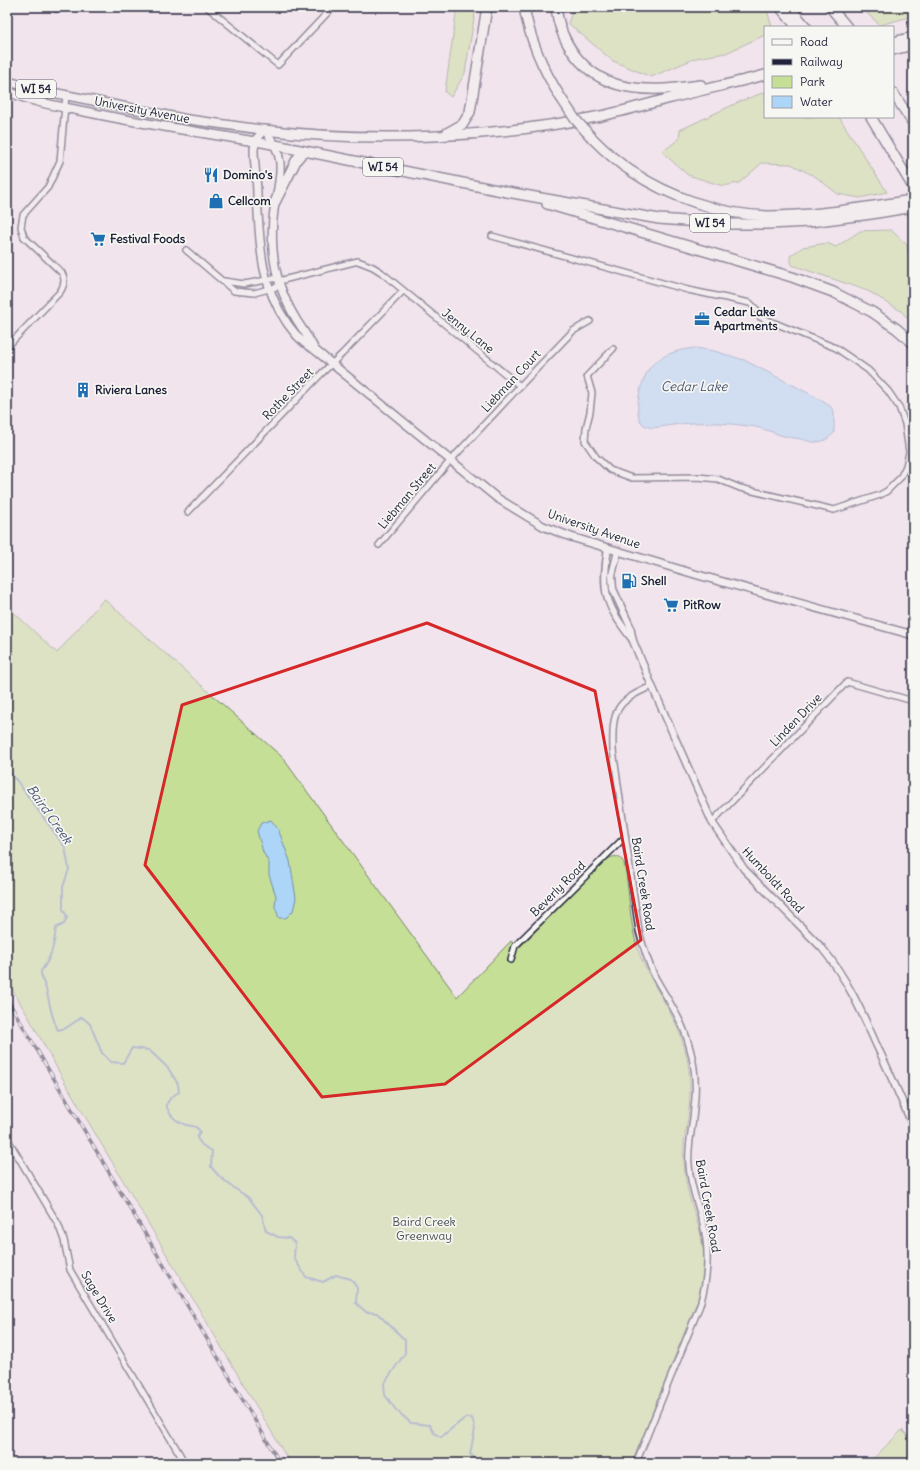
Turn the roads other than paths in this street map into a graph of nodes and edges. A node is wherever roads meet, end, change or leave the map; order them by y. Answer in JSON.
{"nodes":[{"id":1,"x":208,"y":7,"type":"edge"},
{"id":2,"x":333,"y":7,"type":"edge"},
{"id":3,"x":487,"y":7,"type":"edge"},
{"id":4,"x":524,"y":7,"type":"edge"},
{"id":5,"x":556,"y":7,"type":"edge"},
{"id":6,"x":780,"y":7,"type":"edge"},
{"id":7,"x":789,"y":7,"type":"edge"},
{"id":8,"x":830,"y":7,"type":"edge"},
{"id":9,"x":796,"y":26,"type":"edge"},
{"id":10,"x":805,"y":26,"type":"edge"},
{"id":11,"x":846,"y":26,"type":"edge"},
{"id":12,"x":913,"y":37,"type":"edge"},
{"id":13,"x":894,"y":42,"type":"edge"},
{"id":14,"x":913,"y":45,"type":"edge"},
{"id":15,"x":894,"y":50,"type":"edge"},
{"id":16,"x":763,"y":76,"type":"edge"},
{"id":17,"x":7,"y":81,"type":"edge"},
{"id":18,"x":728,"y":84,"type":"junction"},
{"id":19,"x":7,"y":91,"type":"edge"},
{"id":20,"x":894,"y":94,"type":"edge"},
{"id":21,"x":66,"y":95,"type":"junction"},
{"id":22,"x":65,"y":107,"type":"junction"},
{"id":23,"x":871,"y":118,"type":"edge"},
{"id":24,"x":913,"y":122,"type":"edge"},
{"id":25,"x":264,"y":130,"type":"junction"},
{"id":26,"x":440,"y":135,"type":"junction"},
{"id":27,"x":255,"y":142,"type":"junction"},
{"id":28,"x":275,"y":145,"type":"junction"},
{"id":29,"x":304,"y":150,"type":"junction"},
{"id":30,"x":912,"y":185,"type":"edge"},
{"id":31,"x":508,"y":192,"type":"junction"},
{"id":32,"x":913,"y":200,"type":"edge"},
{"id":33,"x":275,"y":202,"type":"junction"},
{"id":34,"x":913,"y":207,"type":"edge"},
{"id":35,"x":492,"y":236,"type":"dead end"},
{"id":36,"x":186,"y":250,"type":"dead end"},
{"id":37,"x":266,"y":280,"type":"junction"},
{"id":38,"x":223,"y":281,"type":"junction"},
{"id":39,"x":279,"y":282,"type":"junction"},
{"id":40,"x":269,"y":290,"type":"junction"},
{"id":41,"x":403,"y":291,"type":"junction"},
{"id":42,"x":590,"y":321,"type":"dead end"},
{"id":43,"x":913,"y":343,"type":"edge"},
{"id":44,"x":7,"y":347,"type":"edge"},
{"id":45,"x":613,"y":349,"type":"dead end"},
{"id":46,"x":315,"y":350,"type":"junction"},
{"id":47,"x":332,"y":364,"type":"junction"},
{"id":48,"x":520,"y":386,"type":"junction"},
{"id":49,"x":450,"y":460,"type":"junction"},
{"id":50,"x":188,"y":512,"type":"dead end"},
{"id":51,"x":379,"y":545,"type":"dead end"},
{"id":52,"x":608,"y":548,"type":"junction"},
{"id":53,"x":618,"y":551,"type":"junction"},
{"id":54,"x":913,"y":635,"type":"edge"},
{"id":55,"x":633,"y":640,"type":"junction"},
{"id":56,"x":652,"y":686,"type":"junction"},
{"id":57,"x":913,"y":701,"type":"edge"},
{"id":58,"x":712,"y":822,"type":"junction"},
{"id":59,"x":625,"y":836,"type":"junction"},
{"id":60,"x":511,"y":960,"type":"dead end"},
{"id":61,"x":913,"y":1126,"type":"edge"},
{"id":62,"x":7,"y":1138,"type":"edge"},
{"id":63,"x":185,"y":1463,"type":"edge"},
{"id":64,"x":636,"y":1463,"type":"edge"}],
"edges":[{"from":1,"to":2,"type":"street"},
{"from":3,"to":26,"type":"highway"},
{"from":4,"to":32,"type":"highway","bridge":true},
{"from":5,"to":18,"type":"highway"},
{"from":6,"to":9,"type":"highway"},
{"from":7,"to":10,"type":"highway"},
{"from":8,"to":11,"type":"highway"},
{"from":12,"to":13,"type":"highway"},
{"from":14,"to":15,"type":"highway"},
{"from":16,"to":18,"type":"highway","number":"WI 54"},
{"from":17,"to":21,"type":"main road","name":"University Avenue","number":"WI 54"},
{"from":18,"to":26,"type":"highway","number":"WI 54"},
{"from":19,"to":22,"type":"main road","name":"University Avenue","number":"WI 54"},
{"from":20,"to":24,"type":"highway"},
{"from":21,"to":22,"type":"street"},
{"from":21,"to":25,"type":"main road","name":"University Avenue","number":"WI 54"},
{"from":22,"to":27,"type":"main road","name":"University Avenue","number":"WI 54"},
{"from":22,"to":44,"type":"street"},
{"from":23,"to":30,"type":"highway"},
{"from":25,"to":26,"type":"highway","number":"WI 54"},
{"from":25,"to":27,"type":"main road"},
{"from":25,"to":28,"type":"main road"},
{"from":27,"to":28,"type":"main road","name":"University Avenue","number":"WI 54"},
{"from":27,"to":37,"type":"main road","name":"University Avenue"},
{"from":28,"to":29,"type":"highway","number":"WI 54"},
{"from":28,"to":33,"type":"main road"},
{"from":29,"to":31,"type":"highway","number":"WI 54"},
{"from":29,"to":33,"type":"highway"},
{"from":31,"to":34,"type":"highway","number":"WI 54"},
{"from":31,"to":43,"type":"highway"},
{"from":33,"to":39,"type":"main road"},
{"from":35,"to":45,"type":"street"},
{"from":36,"to":38,"type":"street"},
{"from":37,"to":38,"type":"street"},
{"from":37,"to":39,"type":"street"},
{"from":37,"to":40,"type":"main road","name":"University Avenue"},
{"from":38,"to":40,"type":"street"},
{"from":39,"to":40,"type":"street"},
{"from":39,"to":41,"type":"street","name":"Jenny Lane"},
{"from":39,"to":46,"type":"main road"},
{"from":40,"to":46,"type":"main road","name":"University Avenue"},
{"from":41,"to":47,"type":"street","name":"Rothe Street"},
{"from":41,"to":48,"type":"street","name":"Jenny Lane"},
{"from":42,"to":48,"type":"street","name":"Liebman Court"},
{"from":46,"to":47,"type":"main road","name":"University Avenue"},
{"from":47,"to":49,"type":"main road","name":"University Avenue"},
{"from":47,"to":50,"type":"street","name":"Rothe Street"},
{"from":48,"to":49,"type":"street","name":"Liebman Court"},
{"from":49,"to":51,"type":"street","name":"Liebman Street"},
{"from":49,"to":52,"type":"main road","name":"University Avenue"},
{"from":52,"to":53,"type":"main road","name":"University Avenue"},
{"from":52,"to":55,"type":"street","name":"Humboldt Road"},
{"from":53,"to":54,"type":"main road","name":"University Avenue"},
{"from":53,"to":55,"type":"street","name":"Humboldt Road"},
{"from":55,"to":56,"type":"street","name":"Humboldt Road"},
{"from":56,"to":58,"type":"street","name":"Humboldt Road"},
{"from":56,"to":59,"type":"street","name":"Baird Creek Road"},
{"from":57,"to":58,"type":"street","name":"Linden Drive"},
{"from":58,"to":61,"type":"street","name":"Humboldt Road"},
{"from":59,"to":60,"type":"street","name":"Beverly Road"},
{"from":59,"to":64,"type":"street","name":"Baird Creek Road"},
{"from":62,"to":63,"type":"street","name":"Sage Drive"}]}
